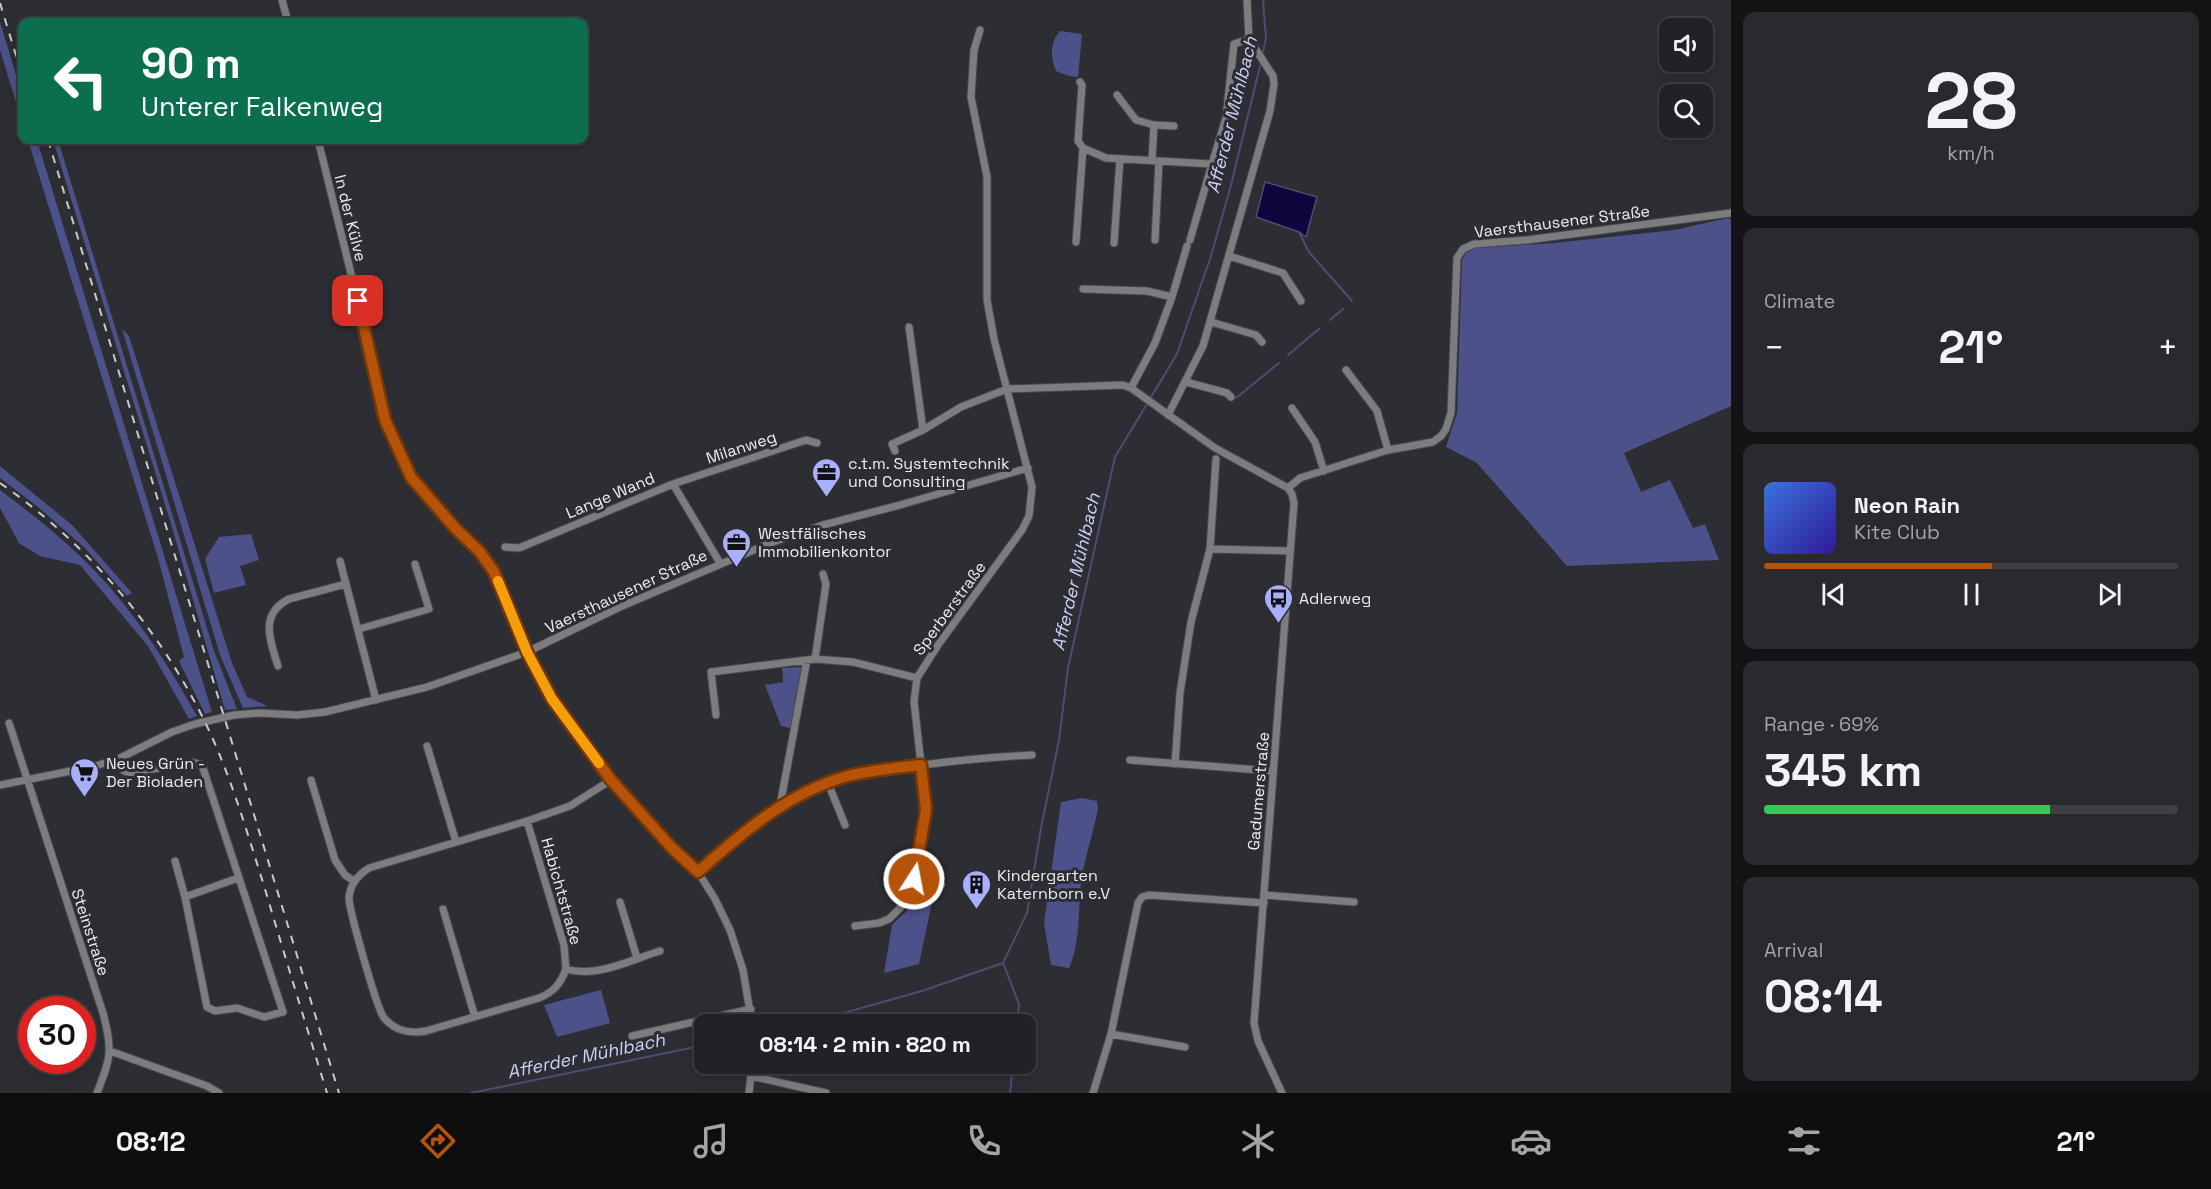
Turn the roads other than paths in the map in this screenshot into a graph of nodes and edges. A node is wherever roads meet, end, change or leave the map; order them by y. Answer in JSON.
{"nodes":[{"id":1,"x":282,"y":0,"type":"edge"},
{"id":2,"x":1247,"y":0,"type":"edge"},
{"id":3,"x":287,"y":18,"type":"edge"},
{"id":4,"x":980,"y":30,"type":"dead end"},
{"id":5,"x":1249,"y":39,"type":"junction"},
{"id":6,"x":1080,"y":82,"type":"dead end"},
{"id":7,"x":1117,"y":95,"type":"dead end"},
{"id":8,"x":1154,"y":125,"type":"junction"},
{"id":9,"x":1174,"y":126,"type":"dead end"},
{"id":10,"x":319,"y":144,"type":"edge"},
{"id":11,"x":1083,"y":148,"type":"junction"},
{"id":12,"x":1120,"y":159,"type":"junction"},
{"id":13,"x":1155,"y":160,"type":"junction"},
{"id":14,"x":1212,"y":164,"type":"junction"},
{"id":15,"x":1731,"y":213,"type":"edge"},
{"id":16,"x":1155,"y":240,"type":"dead end"},
{"id":17,"x":1076,"y":242,"type":"dead end"},
{"id":18,"x":1114,"y":243,"type":"dead end"},
{"id":19,"x":1229,"y":256,"type":"junction"},
{"id":20,"x":1083,"y":289,"type":"dead end"},
{"id":21,"x":1172,"y":297,"type":"junction"},
{"id":22,"x":1301,"y":302,"type":"dead end"},
{"id":23,"x":1211,"y":322,"type":"junction"},
{"id":24,"x":909,"y":327,"type":"dead end"},
{"id":25,"x":1262,"y":342,"type":"dead end"},
{"id":26,"x":1346,"y":370,"type":"dead end"},
{"id":27,"x":1186,"y":382,"type":"junction"},
{"id":28,"x":1131,"y":388,"type":"junction"},
{"id":29,"x":1006,"y":389,"type":"junction"},
{"id":30,"x":1231,"y":397,"type":"dead end"},
{"id":31,"x":1292,"y":408,"type":"dead end"},
{"id":32,"x":1168,"y":415,"type":"junction"},
{"id":33,"x":923,"y":430,"type":"junction"},
{"id":34,"x":817,"y":443,"type":"dead end"},
{"id":35,"x":1388,"y":450,"type":"junction"},
{"id":36,"x":895,"y":451,"type":"dead end"},
{"id":37,"x":1216,"y":459,"type":"dead end"},
{"id":38,"x":1028,"y":468,"type":"junction"},
{"id":39,"x":1324,"y":471,"type":"junction"},
{"id":40,"x":673,"y":484,"type":"junction"},
{"id":41,"x":1288,"y":488,"type":"junction"},
{"id":42,"x":505,"y":547,"type":"dead end"},
{"id":43,"x":1210,"y":549,"type":"junction"},
{"id":44,"x":1290,"y":550,"type":"junction"},
{"id":45,"x":340,"y":561,"type":"dead end"},
{"id":46,"x":720,"y":563,"type":"junction"},
{"id":47,"x":415,"y":564,"type":"dead end"},
{"id":48,"x":822,"y":574,"type":"dead end"},
{"id":49,"x":345,"y":584,"type":"junction"},
{"id":50,"x":359,"y":629,"type":"junction"},
{"id":51,"x":527,"y":652,"type":"junction"},
{"id":52,"x":811,"y":659,"type":"junction"},
{"id":53,"x":278,"y":666,"type":"dead end"},
{"id":54,"x":917,"y":678,"type":"junction"},
{"id":55,"x":376,"y":700,"type":"junction"},
{"id":56,"x":716,"y":715,"type":"dead end"},
{"id":57,"x":9,"y":723,"type":"dead end"},
{"id":58,"x":427,"y":746,"type":"dead end"},
{"id":59,"x":1032,"y":755,"type":"dead end"},
{"id":60,"x":116,"y":760,"type":"junction"},
{"id":61,"x":1130,"y":760,"type":"dead end"},
{"id":62,"x":1175,"y":764,"type":"junction"},
{"id":63,"x":921,"y":765,"type":"junction"},
{"id":64,"x":1273,"y":771,"type":"junction"},
{"id":65,"x":27,"y":780,"type":"junction"},
{"id":66,"x":311,"y":780,"type":"dead end"},
{"id":67,"x":611,"y":780,"type":"junction"},
{"id":68,"x":828,"y":783,"type":"junction"},
{"id":69,"x":0,"y":785,"type":"edge"},
{"id":70,"x":780,"y":806,"type":"junction"},
{"id":71,"x":527,"y":821,"type":"junction"},
{"id":72,"x":844,"y":825,"type":"dead end"},
{"id":73,"x":456,"y":842,"type":"junction"},
{"id":74,"x":176,"y":861,"type":"dead end"},
{"id":75,"x":698,"y":872,"type":"junction"},
{"id":76,"x":238,"y":878,"type":"junction"},
{"id":77,"x":914,"y":879,"type":"junction"},
{"id":78,"x":354,"y":881,"type":"junction"},
{"id":79,"x":941,"y":885,"type":"dead end"},
{"id":80,"x":185,"y":897,"type":"junction"},
{"id":81,"x":1264,"y":899,"type":"junction"},
{"id":82,"x":620,"y":902,"type":"dead end"},
{"id":83,"x":1354,"y":902,"type":"dead end"},
{"id":84,"x":443,"y":909,"type":"dead end"},
{"id":85,"x":855,"y":926,"type":"dead end"},
{"id":86,"x":660,"y":951,"type":"dead end"},
{"id":87,"x":638,"y":958,"type":"junction"},
{"id":88,"x":566,"y":969,"type":"junction"},
{"id":89,"x":751,"y":1009,"type":"junction"},
{"id":90,"x":751,"y":1014,"type":"edge"},
{"id":91,"x":475,"y":1017,"type":"junction"},
{"id":92,"x":1111,"y":1034,"type":"junction"},
{"id":93,"x":632,"y":1036,"type":"dead end"},
{"id":94,"x":1185,"y":1047,"type":"dead end"},
{"id":95,"x":110,"y":1052,"type":"junction"},
{"id":96,"x":751,"y":1076,"type":"joint"},
{"id":97,"x":97,"y":1093,"type":"edge"},
{"id":98,"x":219,"y":1093,"type":"edge"},
{"id":99,"x":749,"y":1093,"type":"edge"},
{"id":100,"x":826,"y":1093,"type":"edge"},
{"id":101,"x":1093,"y":1093,"type":"edge"},
{"id":102,"x":1282,"y":1093,"type":"edge"}],
"edges":[{"from":1,"to":3,"type":"street"},
{"from":2,"to":5,"type":"street"},
{"from":4,"to":29,"type":"street","name":"Sperberstraße"},
{"from":5,"to":14,"type":"street"},
{"from":5,"to":19,"type":"street"},
{"from":6,"to":11,"type":"street"},
{"from":7,"to":8,"type":"street"},
{"from":8,"to":9,"type":"street"},
{"from":8,"to":13,"type":"street"},
{"from":10,"to":51,"type":"street","name":"In der Külve"},
{"from":11,"to":12,"type":"street"},
{"from":11,"to":17,"type":"street"},
{"from":12,"to":13,"type":"street"},
{"from":12,"to":18,"type":"street"},
{"from":13,"to":14,"type":"street"},
{"from":13,"to":16,"type":"street"},
{"from":14,"to":21,"type":"street"},
{"from":15,"to":35,"type":"street","name":"Vaersthausener Straße"},
{"from":19,"to":22,"type":"street"},
{"from":19,"to":23,"type":"street"},
{"from":20,"to":21,"type":"street"},
{"from":21,"to":28,"type":"street"},
{"from":23,"to":25,"type":"street"},
{"from":23,"to":27,"type":"street"},
{"from":24,"to":33,"type":"street"},
{"from":26,"to":35,"type":"street"},
{"from":27,"to":30,"type":"street"},
{"from":27,"to":32,"type":"street"},
{"from":28,"to":29,"type":"street"},
{"from":28,"to":32,"type":"street"},
{"from":29,"to":33,"type":"street"},
{"from":29,"to":38,"type":"street","name":"Sperberstraße"},
{"from":31,"to":39,"type":"street"},
{"from":32,"to":41,"type":"street"},
{"from":33,"to":36,"type":"street"},
{"from":34,"to":40,"type":"street","name":"Milanweg"},
{"from":35,"to":39,"type":"street","name":"Vaersthausener Straße"},
{"from":37,"to":43,"type":"street"},
{"from":38,"to":46,"type":"street","name":"Vaersthausener Straße"},
{"from":38,"to":54,"type":"street","name":"Sperberstraße"},
{"from":39,"to":41,"type":"street","name":"Vaersthausener Straße"},
{"from":40,"to":42,"type":"street","name":"Lange Wand"},
{"from":40,"to":46,"type":"street","name":"Lange Wand"},
{"from":41,"to":44,"type":"street","name":"Gadumerstraße"},
{"from":43,"to":44,"type":"street"},
{"from":43,"to":62,"type":"street"},
{"from":44,"to":64,"type":"street","name":"Gadumerstraße"},
{"from":45,"to":49,"type":"street"},
{"from":46,"to":51,"type":"street","name":"Vaersthausener Straße"},
{"from":47,"to":50,"type":"street"},
{"from":48,"to":52,"type":"street"},
{"from":49,"to":50,"type":"street"},
{"from":49,"to":53,"type":"street"},
{"from":50,"to":55,"type":"street"},
{"from":51,"to":55,"type":"street","name":"Vaersthausener Straße"},
{"from":51,"to":67,"type":"street","name":"In der Külve"},
{"from":52,"to":54,"type":"street"},
{"from":52,"to":56,"type":"street"},
{"from":52,"to":70,"type":"street"},
{"from":54,"to":63,"type":"street","name":"Sperberstraße"},
{"from":55,"to":60,"type":"street","name":"Vaersthausener Straße"},
{"from":57,"to":65,"type":"street"},
{"from":58,"to":73,"type":"street"},
{"from":59,"to":63,"type":"street"},
{"from":60,"to":65,"type":"street","name":"Vaersthausener Straße"},
{"from":60,"to":76,"type":"street"},
{"from":61,"to":62,"type":"street"},
{"from":62,"to":64,"type":"street"},
{"from":63,"to":68,"type":"street"},
{"from":63,"to":77,"type":"street","name":"Sperberstraße"},
{"from":64,"to":81,"type":"street","name":"Gadumerstraße"},
{"from":65,"to":69,"type":"street","name":"Vaersthausener Straße"},
{"from":65,"to":95,"type":"street","name":"Steinstraße"},
{"from":66,"to":78,"type":"street"},
{"from":67,"to":71,"type":"street","name":"Habichtstraße"},
{"from":67,"to":75,"type":"street","name":"In der Külve"},
{"from":68,"to":70,"type":"street"},
{"from":68,"to":72,"type":"street"},
{"from":70,"to":75,"type":"street"},
{"from":71,"to":73,"type":"street","name":"Habichtstraße"},
{"from":71,"to":88,"type":"street","name":"Habichtstraße"},
{"from":73,"to":78,"type":"street","name":"Habichtstraße"},
{"from":74,"to":80,"type":"street"},
{"from":75,"to":89,"type":"street","name":"In der Külve"},
{"from":76,"to":80,"type":"street"},
{"from":76,"to":80,"type":"street"},
{"from":77,"to":79,"type":"street"},
{"from":77,"to":85,"type":"street","name":"Sperberstraße"},
{"from":78,"to":91,"type":"street","name":"Habichtstraße"},
{"from":81,"to":83,"type":"street"},
{"from":81,"to":92,"type":"street"},
{"from":81,"to":102,"type":"street","name":"Gadumerstraße"},
{"from":82,"to":87,"type":"street"},
{"from":84,"to":91,"type":"street"},
{"from":86,"to":87,"type":"street","name":"Habichtstraße"},
{"from":87,"to":88,"type":"street","name":"Habichtstraße"},
{"from":88,"to":91,"type":"street","name":"Habichtstraße"},
{"from":89,"to":90,"type":"street","name":"In der Külve"},
{"from":89,"to":93,"type":"street"},
{"from":92,"to":94,"type":"street"},
{"from":92,"to":101,"type":"street"},
{"from":95,"to":97,"type":"street","name":"Steinstraße"},
{"from":95,"to":98,"type":"street"},
{"from":96,"to":99,"type":"street"},
{"from":96,"to":100,"type":"street"}]}
